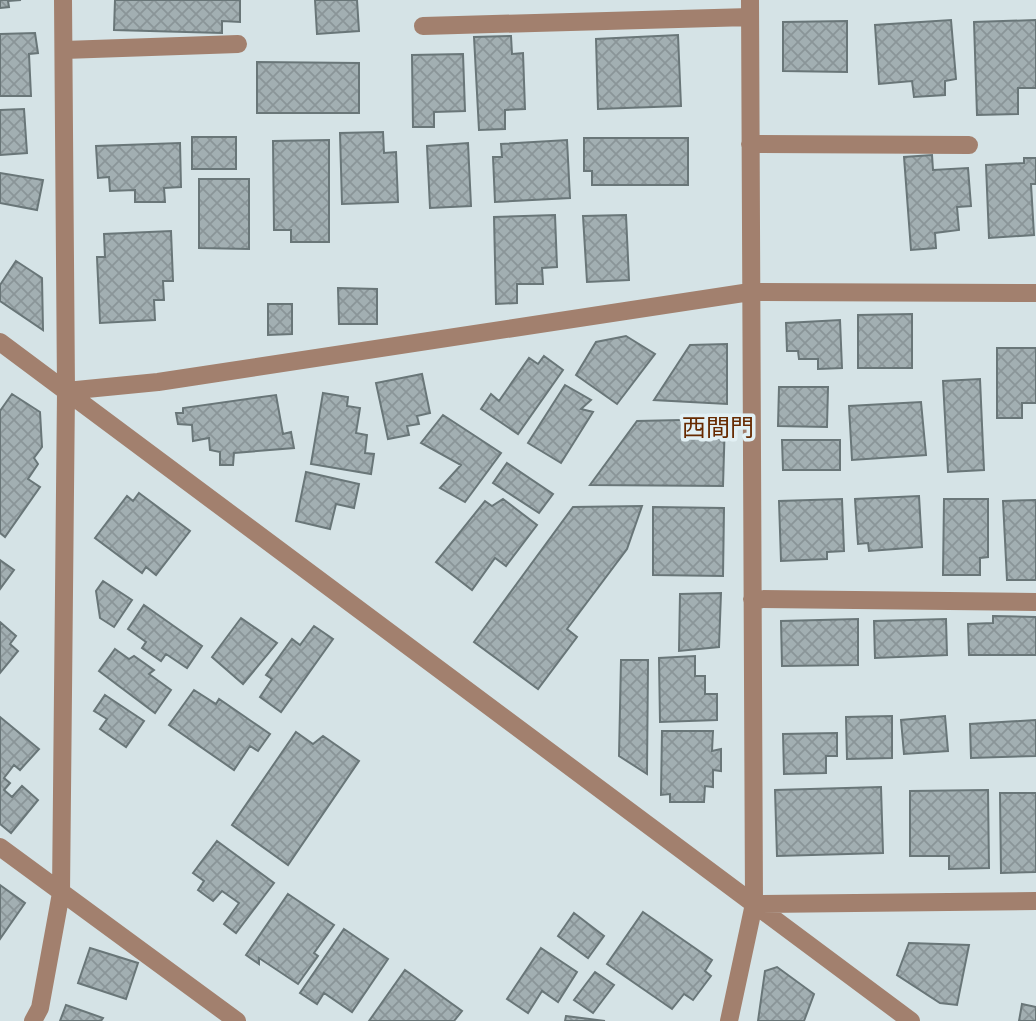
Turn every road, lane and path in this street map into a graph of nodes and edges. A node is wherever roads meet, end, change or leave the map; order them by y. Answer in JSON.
{"nodes":[{"id":1,"x":63,"y":0,"type":"edge"},
{"id":2,"x":750,"y":8,"type":"edge"},
{"id":3,"x":423,"y":26,"type":"dead end"},
{"id":4,"x":238,"y":44,"type":"dead end"},
{"id":5,"x":64,"y":50,"type":"junction"},
{"id":6,"x":750,"y":144,"type":"junction"},
{"id":7,"x":969,"y":145,"type":"dead end"},
{"id":8,"x":750,"y":292,"type":"junction"},
{"id":9,"x":1036,"y":293,"type":"edge"},
{"id":10,"x":0,"y":342,"type":"edge"},
{"id":11,"x":66,"y":391,"type":"junction"},
{"id":12,"x":752,"y":599,"type":"junction"},
{"id":13,"x":1036,"y":602,"type":"edge"},
{"id":14,"x":0,"y":847,"type":"edge"},
{"id":15,"x":61,"y":893,"type":"junction"},
{"id":16,"x":1036,"y":901,"type":"edge"},
{"id":17,"x":754,"y":904,"type":"junction"},
{"id":18,"x":33,"y":1021,"type":"edge"},
{"id":19,"x":237,"y":1021,"type":"edge"},
{"id":20,"x":729,"y":1021,"type":"edge"},
{"id":21,"x":911,"y":1021,"type":"edge"}],
"edges":[{"from":1,"to":5,"type":"street"},
{"from":2,"to":3,"type":"street"},
{"from":2,"to":6,"type":"street"},
{"from":4,"to":5,"type":"street"},
{"from":5,"to":11,"type":"street"},
{"from":6,"to":7,"type":"street"},
{"from":6,"to":8,"type":"street"},
{"from":8,"to":9,"type":"street"},
{"from":8,"to":11,"type":"street"},
{"from":8,"to":12,"type":"street"},
{"from":10,"to":11,"type":"street"},
{"from":11,"to":15,"type":"street"},
{"from":11,"to":17,"type":"street"},
{"from":12,"to":13,"type":"street"},
{"from":12,"to":17,"type":"street"},
{"from":14,"to":15,"type":"street"},
{"from":15,"to":18,"type":"street"},
{"from":15,"to":19,"type":"street"},
{"from":16,"to":17,"type":"street"},
{"from":17,"to":20,"type":"street"},
{"from":17,"to":21,"type":"street"}]}
